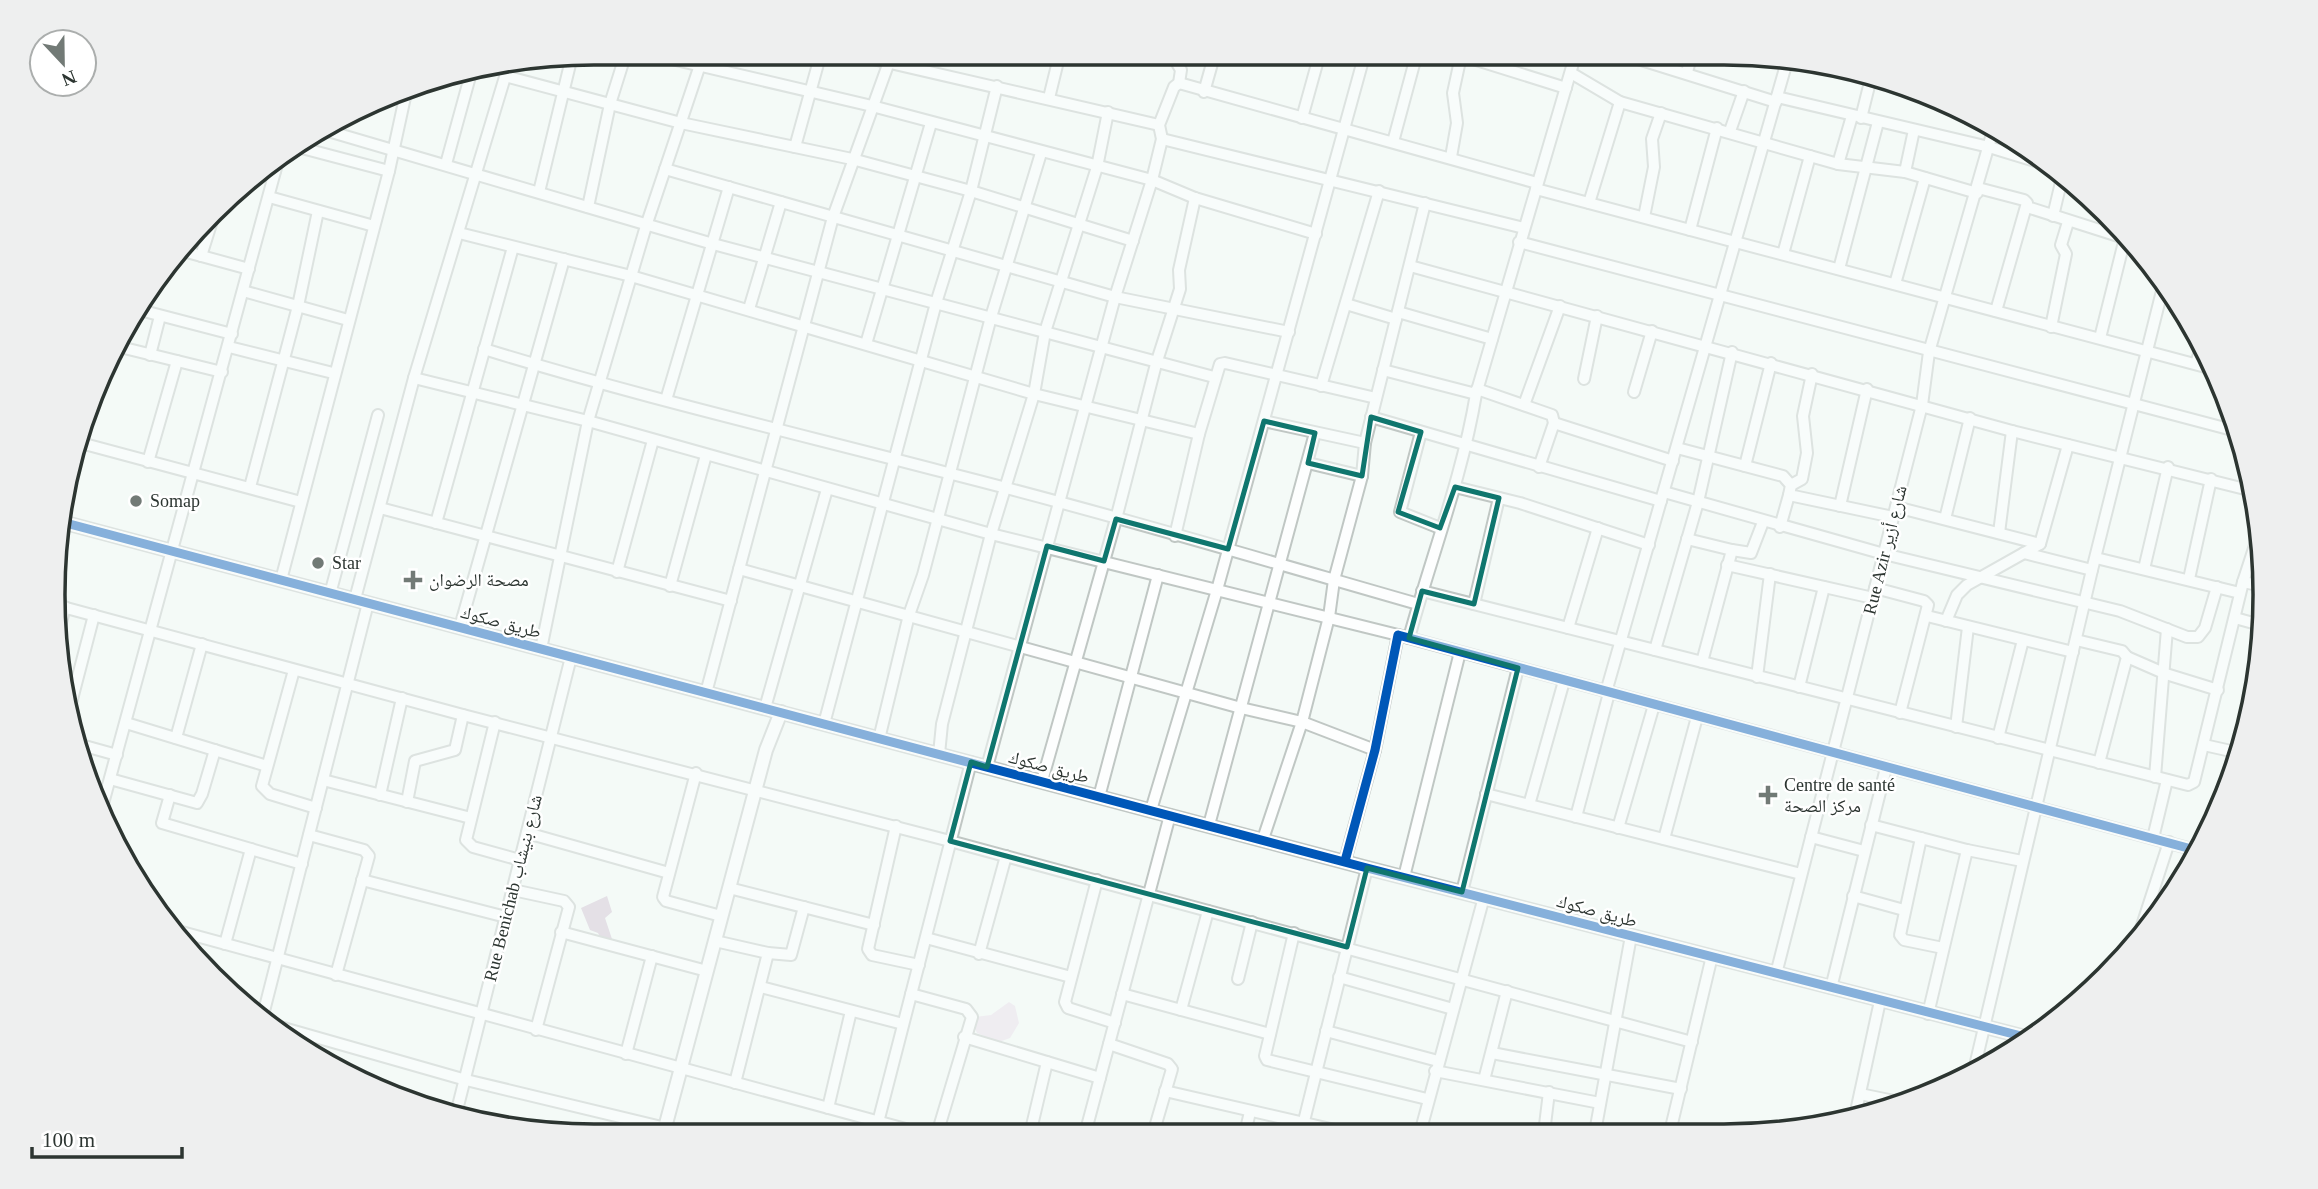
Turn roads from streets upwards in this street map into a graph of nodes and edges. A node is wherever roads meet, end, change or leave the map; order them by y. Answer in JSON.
{"nodes":[{"id":1,"x":622,"y":65,"type":"edge"},
{"id":2,"x":700,"y":65,"type":"edge"},
{"id":3,"x":724,"y":65,"type":"edge"},
{"id":4,"x":817,"y":65,"type":"edge"},
{"id":5,"x":888,"y":65,"type":"edge"},
{"id":6,"x":898,"y":65,"type":"edge"},
{"id":7,"x":1057,"y":65,"type":"edge"},
{"id":8,"x":1178,"y":65,"type":"edge"},
{"id":9,"x":1212,"y":65,"type":"edge"},
{"id":10,"x":1317,"y":65,"type":"edge"},
{"id":11,"x":1362,"y":65,"type":"edge"},
{"id":12,"x":1414,"y":65,"type":"edge"},
{"id":13,"x":1456,"y":65,"type":"edge"},
{"id":14,"x":1490,"y":65,"type":"edge"},
{"id":15,"x":1573,"y":65,"type":"edge"},
{"id":16,"x":1662,"y":65,"type":"edge"},
{"id":17,"x":1689,"y":65,"type":"edge"},
{"id":18,"x":570,"y":66,"type":"edge"},
{"id":19,"x":901,"y":66,"type":"joint"},
{"id":20,"x":1785,"y":68,"type":"edge"},
{"id":21,"x":506,"y":72,"type":"edge"},
{"id":22,"x":508,"y":72,"type":"edge"},
{"id":23,"x":1687,"y":72,"type":"junction"},
{"id":24,"x":1571,"y":73,"type":"junction"},
{"id":25,"x":469,"y":80,"type":"edge"},
{"id":26,"x":1179,"y":83,"type":"junction"},
{"id":27,"x":1868,"y":85,"type":"edge"},
{"id":28,"x":997,"y":86,"type":"junction"},
{"id":29,"x":1566,"y":88,"type":"junction"},
{"id":30,"x":1744,"y":91,"type":"junction"},
{"id":31,"x":563,"y":92,"type":"junction"},
{"id":32,"x":809,"y":92,"type":"junction"},
{"id":33,"x":1204,"y":92,"type":"junction"},
{"id":34,"x":1049,"y":98,"type":"junction"},
{"id":35,"x":1776,"y":99,"type":"junction"},
{"id":36,"x":401,"y":102,"type":"edge"},
{"id":37,"x":1620,"y":102,"type":"junction"},
{"id":38,"x":610,"y":104,"type":"junction"},
{"id":39,"x":872,"y":106,"type":"junction"},
{"id":40,"x":1108,"y":112,"type":"junction"},
{"id":41,"x":1661,"y":113,"type":"junction"},
{"id":42,"x":1856,"y":117,"type":"junction"},
{"id":43,"x":1302,"y":118,"type":"junction"},
{"id":44,"x":930,"y":122,"type":"junction"},
{"id":45,"x":1878,"y":122,"type":"junction"},
{"id":46,"x":681,"y":123,"type":"junction"},
{"id":47,"x":1159,"y":125,"type":"junction"},
{"id":48,"x":1717,"y":128,"type":"junction"},
{"id":49,"x":1345,"y":129,"type":"junction"},
{"id":50,"x":1914,"y":130,"type":"junction"},
{"id":51,"x":1730,"y":131,"type":"junction"},
{"id":52,"x":335,"y":133,"type":"edge"},
{"id":53,"x":984,"y":138,"type":"junction"},
{"id":54,"x":1991,"y":138,"type":"edge"},
{"id":55,"x":1162,"y":139,"type":"junction"},
{"id":56,"x":1765,"y":141,"type":"junction"},
{"id":57,"x":1393,"y":142,"type":"junction"},
{"id":58,"x":795,"y":147,"type":"junction"},
{"id":59,"x":1989,"y":147,"type":"junction"},
{"id":60,"x":393,"y":149,"type":"junction"},
{"id":61,"x":307,"y":150,"type":"edge"},
{"id":62,"x":1041,"y":153,"type":"junction"},
{"id":63,"x":1810,"y":156,"type":"junction"},
{"id":64,"x":1451,"y":157,"type":"junction"},
{"id":65,"x":2024,"y":158,"type":"edge"},
{"id":66,"x":852,"y":159,"type":"junction"},
{"id":67,"x":446,"y":164,"type":"junction"},
{"id":68,"x":1838,"y":164,"type":"junction"},
{"id":69,"x":1097,"y":167,"type":"junction"},
{"id":70,"x":1868,"y":167,"type":"junction"},
{"id":71,"x":665,"y":169,"type":"junction"},
{"id":72,"x":389,"y":171,"type":"junction"},
{"id":73,"x":275,"y":172,"type":"edge"},
{"id":74,"x":1905,"y":172,"type":"junction"},
{"id":75,"x":478,"y":173,"type":"junction"},
{"id":76,"x":915,"y":175,"type":"junction"},
{"id":77,"x":1925,"y":178,"type":"junction"},
{"id":78,"x":1152,"y":180,"type":"junction"},
{"id":79,"x":1331,"y":180,"type":"junction"},
{"id":80,"x":1536,"y":186,"type":"junction"},
{"id":81,"x":2060,"y":186,"type":"edge"},
{"id":82,"x":729,"y":187,"type":"junction"},
{"id":83,"x":971,"y":191,"type":"junction"},
{"id":84,"x":1379,"y":191,"type":"junction"},
{"id":85,"x":1977,"y":191,"type":"junction"},
{"id":86,"x":539,"y":192,"type":"junction"},
{"id":87,"x":269,"y":197,"type":"junction"},
{"id":88,"x":1195,"y":198,"type":"junction"},
{"id":89,"x":781,"y":202,"type":"junction"},
{"id":90,"x":1425,"y":203,"type":"junction"},
{"id":91,"x":1589,"y":203,"type":"junction"},
{"id":92,"x":587,"y":207,"type":"junction"},
{"id":93,"x":1024,"y":207,"type":"junction"},
{"id":94,"x":2027,"y":207,"type":"junction"},
{"id":95,"x":318,"y":211,"type":"junction"},
{"id":96,"x":2053,"y":216,"type":"junction"},
{"id":97,"x":833,"y":217,"type":"junction"},
{"id":98,"x":1644,"y":217,"type":"junction"},
{"id":99,"x":2068,"y":222,"type":"junction"},
{"id":100,"x":1079,"y":224,"type":"junction"},
{"id":101,"x":374,"y":226,"type":"junction"},
{"id":102,"x":646,"y":226,"type":"junction"},
{"id":103,"x":1524,"y":228,"type":"junction"},
{"id":104,"x":1690,"y":230,"type":"junction"},
{"id":105,"x":209,"y":232,"type":"edge"},
{"id":106,"x":459,"y":233,"type":"junction"},
{"id":107,"x":897,"y":234,"type":"junction"},
{"id":108,"x":1316,"y":234,"type":"junction"},
{"id":109,"x":2112,"y":234,"type":"edge"},
{"id":110,"x":1133,"y":240,"type":"junction"},
{"id":111,"x":1519,"y":242,"type":"junction"},
{"id":112,"x":1737,"y":242,"type":"junction"},
{"id":113,"x":713,"y":244,"type":"junction"},
{"id":114,"x":513,"y":247,"type":"junction"},
{"id":115,"x":954,"y":250,"type":"junction"},
{"id":116,"x":2126,"y":250,"type":"edge"},
{"id":117,"x":190,"y":253,"type":"edge"},
{"id":118,"x":1783,"y":254,"type":"junction"},
{"id":119,"x":201,"y":256,"type":"junction"},
{"id":120,"x":763,"y":258,"type":"junction"},
{"id":121,"x":564,"y":259,"type":"junction"},
{"id":122,"x":1007,"y":266,"type":"junction"},
{"id":123,"x":1409,"y":266,"type":"junction"},
{"id":124,"x":249,"y":269,"type":"junction"},
{"id":125,"x":1839,"y":269,"type":"junction"},
{"id":126,"x":818,"y":274,"type":"junction"},
{"id":127,"x":631,"y":276,"type":"junction"},
{"id":128,"x":1059,"y":281,"type":"junction"},
{"id":129,"x":1895,"y":284,"type":"junction"},
{"id":130,"x":881,"y":289,"type":"junction"},
{"id":131,"x":243,"y":291,"type":"junction"},
{"id":132,"x":1505,"y":291,"type":"junction"},
{"id":133,"x":698,"y":295,"type":"junction"},
{"id":134,"x":2161,"y":295,"type":"edge"},
{"id":135,"x":1722,"y":296,"type":"junction"},
{"id":136,"x":1945,"y":296,"type":"junction"},
{"id":137,"x":1115,"y":297,"type":"junction"},
{"id":138,"x":936,"y":303,"type":"junction"},
{"id":139,"x":1346,"y":304,"type":"junction"},
{"id":140,"x":298,"y":306,"type":"junction"},
{"id":141,"x":1560,"y":306,"type":"junction"},
{"id":142,"x":749,"y":310,"type":"junction"},
{"id":143,"x":1173,"y":311,"type":"junction"},
{"id":144,"x":1996,"y":311,"type":"junction"},
{"id":145,"x":147,"y":312,"type":"edge"},
{"id":146,"x":1397,"y":315,"type":"junction"},
{"id":147,"x":160,"y":316,"type":"junction"},
{"id":148,"x":1597,"y":316,"type":"junction"},
{"id":149,"x":990,"y":317,"type":"junction"},
{"id":150,"x":348,"y":320,"type":"junction"},
{"id":151,"x":804,"y":325,"type":"junction"},
{"id":152,"x":2051,"y":327,"type":"junction"},
{"id":153,"x":1652,"y":331,"type":"junction"},
{"id":154,"x":1045,"y":332,"type":"junction"},
{"id":155,"x":1289,"y":332,"type":"junction"},
{"id":156,"x":232,"y":334,"type":"junction"},
{"id":157,"x":2100,"y":338,"type":"junction"},
{"id":158,"x":1492,"y":340,"type":"junction"},
{"id":159,"x":866,"y":344,"type":"junction"},
{"id":160,"x":1707,"y":345,"type":"junction"},
{"id":161,"x":229,"y":347,"type":"junction"},
{"id":162,"x":126,"y":349,"type":"edge"},
{"id":163,"x":484,"y":349,"type":"junction"},
{"id":164,"x":1101,"y":350,"type":"junction"},
{"id":165,"x":2146,"y":351,"type":"junction"},
{"id":166,"x":1732,"y":352,"type":"junction"},
{"id":167,"x":1929,"y":352,"type":"junction"},
{"id":168,"x":150,"y":355,"type":"junction"},
{"id":169,"x":2198,"y":358,"type":"edge"},
{"id":170,"x":177,"y":361,"type":"junction"},
{"id":171,"x":282,"y":361,"type":"junction"},
{"id":172,"x":922,"y":362,"type":"junction"},
{"id":173,"x":1771,"y":363,"type":"junction"},
{"id":174,"x":1156,"y":364,"type":"junction"},
{"id":175,"x":2196,"y":364,"type":"junction"},
{"id":176,"x":534,"y":365,"type":"junction"},
{"id":177,"x":2201,"y":366,"type":"edge"},
{"id":178,"x":1383,"y":370,"type":"junction"},
{"id":179,"x":222,"y":372,"type":"junction"},
{"id":180,"x":333,"y":373,"type":"junction"},
{"id":181,"x":1812,"y":374,"type":"junction"},
{"id":182,"x":1277,"y":376,"type":"junction"},
{"id":183,"x":976,"y":377,"type":"junction"},
{"id":184,"x":1214,"y":377,"type":"junction"},
{"id":185,"x":414,"y":378,"type":"junction"},
{"id":186,"x":1584,"y":379,"type":"dead end"},
{"id":187,"x":600,"y":381,"type":"junction"},
{"id":188,"x":1321,"y":386,"type":"junction"},
{"id":189,"x":1867,"y":389,"type":"junction"},
{"id":190,"x":1477,"y":392,"type":"junction"},
{"id":191,"x":1634,"y":392,"type":"dead end"},
{"id":192,"x":472,"y":393,"type":"junction"},
{"id":193,"x":1034,"y":394,"type":"junction"},
{"id":194,"x":1376,"y":398,"type":"junction"},
{"id":195,"x":666,"y":400,"type":"junction"},
{"id":196,"x":2133,"y":404,"type":"junction"},
{"id":197,"x":523,"y":405,"type":"junction"},
{"id":198,"x":1086,"y":405,"type":"junction"},
{"id":199,"x":1524,"y":405,"type":"junction"},
{"id":200,"x":1922,"y":405,"type":"junction"},
{"id":201,"x":378,"y":415,"type":"dead end"},
{"id":202,"x":1371,"y":417,"type":"junction"},
{"id":203,"x":1970,"y":418,"type":"junction"},
{"id":204,"x":1142,"y":419,"type":"junction"},
{"id":205,"x":588,"y":421,"type":"junction"},
{"id":206,"x":1264,"y":421,"type":"junction"},
{"id":207,"x":1554,"y":423,"type":"junction"},
{"id":208,"x":2226,"y":429,"type":"edge"},
{"id":209,"x":776,"y":431,"type":"junction"},
{"id":210,"x":2012,"y":431,"type":"junction"},
{"id":211,"x":1421,"y":432,"type":"junction"},
{"id":212,"x":1315,"y":433,"type":"junction"},
{"id":213,"x":1199,"y":434,"type":"junction"},
{"id":214,"x":653,"y":440,"type":"junction"},
{"id":215,"x":1365,"y":443,"type":"junction"},
{"id":216,"x":2068,"y":444,"type":"junction"},
{"id":217,"x":87,"y":445,"type":"edge"},
{"id":218,"x":1467,"y":447,"type":"junction"},
{"id":219,"x":1677,"y":448,"type":"junction"},
{"id":220,"x":706,"y":455,"type":"junction"},
{"id":221,"x":1706,"y":456,"type":"junction"},
{"id":222,"x":2120,"y":459,"type":"junction"},
{"id":223,"x":894,"y":460,"type":"junction"},
{"id":224,"x":1673,"y":461,"type":"junction"},
{"id":225,"x":148,"y":462,"type":"junction"},
{"id":226,"x":1308,"y":463,"type":"junction"},
{"id":227,"x":1745,"y":466,"type":"junction"},
{"id":228,"x":1539,"y":467,"type":"junction"},
{"id":229,"x":2168,"y":467,"type":"junction"},
{"id":230,"x":195,"y":472,"type":"junction"},
{"id":231,"x":765,"y":472,"type":"junction"},
{"id":232,"x":949,"y":473,"type":"junction"},
{"id":233,"x":1362,"y":477,"type":"junction"},
{"id":234,"x":2211,"y":479,"type":"junction"},
{"id":235,"x":250,"y":487,"type":"junction"},
{"id":236,"x":1455,"y":487,"type":"junction"},
{"id":237,"x":1005,"y":488,"type":"junction"},
{"id":238,"x":2242,"y":488,"type":"edge"},
{"id":239,"x":827,"y":489,"type":"junction"},
{"id":240,"x":1790,"y":490,"type":"junction"},
{"id":241,"x":1663,"y":497,"type":"junction"},
{"id":242,"x":1499,"y":498,"type":"junction"},
{"id":243,"x":301,"y":502,"type":"junction"},
{"id":244,"x":1698,"y":502,"type":"junction"},
{"id":245,"x":884,"y":503,"type":"junction"},
{"id":246,"x":1059,"y":503,"type":"junction"},
{"id":247,"x":1840,"y":506,"type":"junction"},
{"id":248,"x":380,"y":508,"type":"junction"},
{"id":249,"x":1895,"y":512,"type":"junction"},
{"id":250,"x":937,"y":517,"type":"junction"},
{"id":251,"x":1116,"y":519,"type":"junction"},
{"id":252,"x":1945,"y":519,"type":"junction"},
{"id":253,"x":1763,"y":522,"type":"junction"},
{"id":254,"x":436,"y":523,"type":"junction"},
{"id":255,"x":69,"y":524,"type":"edge"},
{"id":256,"x":1780,"y":527,"type":"junction"},
{"id":257,"x":1440,"y":528,"type":"junction"},
{"id":258,"x":1598,"y":528,"type":"junction"},
{"id":259,"x":1999,"y":533,"type":"junction"},
{"id":260,"x":991,"y":534,"type":"junction"},
{"id":261,"x":1175,"y":536,"type":"junction"},
{"id":262,"x":486,"y":538,"type":"junction"},
{"id":263,"x":1687,"y":539,"type":"junction"},
{"id":264,"x":2040,"y":544,"type":"junction"},
{"id":265,"x":1649,"y":545,"type":"junction"},
{"id":266,"x":1047,"y":546,"type":"junction"},
{"id":267,"x":1228,"y":549,"type":"junction"},
{"id":268,"x":1732,"y":550,"type":"junction"},
{"id":269,"x":174,"y":552,"type":"junction"},
{"id":270,"x":2024,"y":553,"type":"junction"},
{"id":271,"x":1884,"y":554,"type":"junction"},
{"id":272,"x":560,"y":557,"type":"junction"},
{"id":273,"x":2096,"y":558,"type":"junction"},
{"id":274,"x":2252,"y":558,"type":"edge"},
{"id":275,"x":1104,"y":561,"type":"junction"},
{"id":276,"x":1281,"y":565,"type":"junction"},
{"id":277,"x":1727,"y":565,"type":"junction"},
{"id":278,"x":739,"y":569,"type":"junction"},
{"id":279,"x":2144,"y":569,"type":"junction"},
{"id":280,"x":2092,"y":570,"type":"junction"},
{"id":281,"x":617,"y":572,"type":"junction"},
{"id":282,"x":1770,"y":574,"type":"junction"},
{"id":283,"x":1158,"y":575,"type":"junction"},
{"id":284,"x":1978,"y":578,"type":"junction"},
{"id":285,"x":2189,"y":579,"type":"junction"},
{"id":286,"x":281,"y":580,"type":"junction"},
{"id":287,"x":1334,"y":580,"type":"junction"},
{"id":288,"x":670,"y":586,"type":"junction"},
{"id":289,"x":801,"y":586,"type":"junction"},
{"id":290,"x":2253,"y":586,"type":"edge"},
{"id":291,"x":1824,"y":587,"type":"junction"},
{"id":292,"x":2217,"y":587,"type":"junction"},
{"id":293,"x":2242,"y":587,"type":"junction"},
{"id":294,"x":1217,"y":590,"type":"junction"},
{"id":295,"x":1422,"y":591,"type":"junction"},
{"id":296,"x":1874,"y":593,"type":"junction"},
{"id":297,"x":330,"y":594,"type":"junction"},
{"id":298,"x":361,"y":601,"type":"junction"},
{"id":299,"x":731,"y":601,"type":"junction"},
{"id":300,"x":855,"y":601,"type":"junction"},
{"id":301,"x":1270,"y":603,"type":"junction"},
{"id":302,"x":1418,"y":604,"type":"junction"},
{"id":303,"x":1474,"y":604,"type":"junction"},
{"id":304,"x":2084,"y":604,"type":"junction"},
{"id":305,"x":65,"y":608,"type":"edge"},
{"id":306,"x":94,"y":615,"type":"junction"},
{"id":307,"x":909,"y":615,"type":"junction"},
{"id":308,"x":1927,"y":616,"type":"junction"},
{"id":309,"x":1329,"y":617,"type":"junction"},
{"id":310,"x":2235,"y":618,"type":"junction"},
{"id":311,"x":1946,"y":621,"type":"junction"},
{"id":312,"x":2252,"y":623,"type":"edge"},
{"id":313,"x":1968,"y":626,"type":"junction"},
{"id":314,"x":460,"y":627,"type":"junction"},
{"id":315,"x":1568,"y":628,"type":"junction"},
{"id":316,"x":2167,"y":629,"type":"junction"},
{"id":317,"x":152,"y":630,"type":"junction"},
{"id":318,"x":966,"y":632,"type":"junction"},
{"id":319,"x":1403,"y":637,"type":"junction"},
{"id":320,"x":2023,"y":640,"type":"junction"},
{"id":321,"x":1620,"y":642,"type":"junction"},
{"id":322,"x":202,"y":644,"type":"junction"},
{"id":323,"x":1021,"y":645,"type":"junction"},
{"id":324,"x":2074,"y":646,"type":"junction"},
{"id":325,"x":541,"y":649,"type":"junction"},
{"id":326,"x":1655,"y":650,"type":"junction"},
{"id":327,"x":1460,"y":652,"type":"junction"},
{"id":328,"x":571,"y":657,"type":"junction"},
{"id":329,"x":2127,"y":657,"type":"junction"},
{"id":330,"x":1075,"y":660,"type":"junction"},
{"id":331,"x":1702,"y":663,"type":"junction"},
{"id":332,"x":1518,"y":668,"type":"junction"},
{"id":333,"x":294,"y":670,"type":"junction"},
{"id":334,"x":2166,"y":674,"type":"junction"},
{"id":335,"x":1758,"y":677,"type":"junction"},
{"id":336,"x":1130,"y":678,"type":"junction"},
{"id":337,"x":1564,"y":681,"type":"junction"},
{"id":338,"x":347,"y":684,"type":"junction"},
{"id":339,"x":1799,"y":687,"type":"junction"},
{"id":340,"x":2218,"y":690,"type":"junction"},
{"id":341,"x":1184,"y":691,"type":"junction"},
{"id":342,"x":74,"y":692,"type":"edge"},
{"id":343,"x":706,"y":693,"type":"junction"},
{"id":344,"x":1607,"y":693,"type":"junction"},
{"id":345,"x":402,"y":698,"type":"junction"},
{"id":346,"x":1847,"y":699,"type":"junction"},
{"id":347,"x":1654,"y":705,"type":"junction"},
{"id":348,"x":765,"y":708,"type":"junction"},
{"id":349,"x":1241,"y":708,"type":"junction"},
{"id":350,"x":781,"y":712,"type":"junction"},
{"id":351,"x":1900,"y":713,"type":"junction"},
{"id":352,"x":463,"y":715,"type":"junction"},
{"id":353,"x":1697,"y":717,"type":"junction"},
{"id":354,"x":495,"y":722,"type":"junction"},
{"id":355,"x":1302,"y":722,"type":"junction"},
{"id":356,"x":126,"y":723,"type":"junction"},
{"id":357,"x":824,"y":724,"type":"junction"},
{"id":358,"x":1956,"y":727,"type":"junction"},
{"id":359,"x":551,"y":737,"type":"junction"},
{"id":360,"x":176,"y":738,"type":"junction"},
{"id":361,"x":880,"y":738,"type":"junction"},
{"id":362,"x":1998,"y":738,"type":"junction"},
{"id":363,"x":2204,"y":745,"type":"junction"},
{"id":364,"x":87,"y":747,"type":"edge"},
{"id":365,"x":215,"y":750,"type":"junction"},
{"id":366,"x":1375,"y":750,"type":"junction"},
{"id":367,"x":2049,"y":751,"type":"junction"},
{"id":368,"x":2229,"y":751,"type":"edge"},
{"id":369,"x":939,"y":754,"type":"junction"},
{"id":370,"x":1832,"y":754,"type":"junction"},
{"id":371,"x":117,"y":755,"type":"junction"},
{"id":372,"x":971,"y":762,"type":"junction"},
{"id":373,"x":2099,"y":764,"type":"junction"},
{"id":374,"x":267,"y":765,"type":"junction"},
{"id":375,"x":987,"y":767,"type":"junction"},
{"id":376,"x":1886,"y":768,"type":"junction"},
{"id":377,"x":696,"y":773,"type":"junction"},
{"id":378,"x":2155,"y":777,"type":"junction"},
{"id":379,"x":110,"y":779,"type":"junction"},
{"id":380,"x":323,"y":780,"type":"junction"},
{"id":381,"x":2167,"y":780,"type":"junction"},
{"id":382,"x":1042,"y":781,"type":"junction"},
{"id":383,"x":755,"y":789,"type":"junction"},
{"id":384,"x":1486,"y":794,"type":"junction"},
{"id":385,"x":380,"y":795,"type":"junction"},
{"id":386,"x":170,"y":796,"type":"junction"},
{"id":387,"x":105,"y":797,"type":"edge"},
{"id":388,"x":1099,"y":797,"type":"junction"},
{"id":389,"x":407,"y":802,"type":"junction"},
{"id":390,"x":1530,"y":805,"type":"junction"},
{"id":391,"x":2035,"y":807,"type":"junction"},
{"id":392,"x":316,"y":808,"type":"junction"},
{"id":393,"x":1151,"y":810,"type":"junction"},
{"id":394,"x":1170,"y":815,"type":"junction"},
{"id":395,"x":1576,"y":817,"type":"junction"},
{"id":396,"x":471,"y":818,"type":"junction"},
{"id":397,"x":1209,"y":825,"type":"junction"},
{"id":398,"x":1871,"y":825,"type":"junction"},
{"id":399,"x":896,"y":826,"type":"junction"},
{"id":400,"x":1618,"y":828,"type":"junction"},
{"id":401,"x":527,"y":833,"type":"junction"},
{"id":402,"x":309,"y":835,"type":"junction"},
{"id":403,"x":1811,"y":837,"type":"junction"},
{"id":404,"x":1921,"y":838,"type":"junction"},
{"id":405,"x":2153,"y":838,"type":"junction"},
{"id":406,"x":1263,"y":839,"type":"junction"},
{"id":407,"x":1664,"y":839,"type":"junction"},
{"id":408,"x":950,"y":841,"type":"junction"},
{"id":409,"x":2169,"y":842,"type":"junction"},
{"id":410,"x":2188,"y":848,"type":"edge"},
{"id":411,"x":251,"y":849,"type":"junction"},
{"id":412,"x":1967,"y":850,"type":"junction"},
{"id":413,"x":1864,"y":851,"type":"junction"},
{"id":414,"x":1006,"y":856,"type":"junction"},
{"id":415,"x":520,"y":860,"type":"junction"},
{"id":416,"x":1345,"y":861,"type":"junction"},
{"id":417,"x":2022,"y":861,"type":"junction"},
{"id":418,"x":302,"y":864,"type":"junction"},
{"id":419,"x":1367,"y":868,"type":"junction"},
{"id":420,"x":668,"y":873,"type":"junction"},
{"id":421,"x":1801,"y":874,"type":"junction"},
{"id":422,"x":1404,"y":877,"type":"junction"},
{"id":423,"x":362,"y":880,"type":"junction"},
{"id":424,"x":1097,"y":880,"type":"junction"},
{"id":425,"x":729,"y":888,"type":"junction"},
{"id":426,"x":513,"y":890,"type":"junction"},
{"id":427,"x":1462,"y":891,"type":"junction"},
{"id":428,"x":1149,"y":895,"type":"junction"},
{"id":429,"x":1853,"y":896,"type":"junction"},
{"id":430,"x":1484,"y":897,"type":"junction"},
{"id":431,"x":804,"y":907,"type":"junction"},
{"id":432,"x":1904,"y":910,"type":"junction"},
{"id":433,"x":1208,"y":911,"type":"junction"},
{"id":434,"x":2145,"y":915,"type":"edge"},
{"id":435,"x":721,"y":916,"type":"junction"},
{"id":436,"x":506,"y":917,"type":"junction"},
{"id":437,"x":1252,"y":922,"type":"junction"},
{"id":438,"x":874,"y":925,"type":"junction"},
{"id":439,"x":561,"y":932,"type":"junction"},
{"id":440,"x":1294,"y":933,"type":"junction"},
{"id":441,"x":188,"y":935,"type":"edge"},
{"id":442,"x":1630,"y":936,"type":"junction"},
{"id":443,"x":926,"y":938,"type":"junction"},
{"id":444,"x":715,"y":940,"type":"junction"},
{"id":445,"x":225,"y":944,"type":"junction"},
{"id":446,"x":1347,"y":947,"type":"junction"},
{"id":447,"x":1943,"y":948,"type":"junction"},
{"id":448,"x":768,"y":953,"type":"junction"},
{"id":449,"x":979,"y":954,"type":"junction"},
{"id":450,"x":652,"y":956,"type":"junction"},
{"id":451,"x":1712,"y":956,"type":"junction"},
{"id":452,"x":278,"y":958,"type":"junction"},
{"id":453,"x":919,"y":965,"type":"junction"},
{"id":454,"x":707,"y":971,"type":"junction"},
{"id":455,"x":1776,"y":974,"type":"junction"},
{"id":456,"x":336,"y":975,"type":"junction"},
{"id":457,"x":1071,"y":977,"type":"junction"},
{"id":458,"x":1339,"y":977,"type":"junction"},
{"id":459,"x":1461,"y":978,"type":"junction"},
{"id":460,"x":1238,"y":979,"type":"dead end"},
{"id":461,"x":761,"y":987,"type":"junction"},
{"id":462,"x":1831,"y":988,"type":"junction"},
{"id":463,"x":1507,"y":991,"type":"junction"},
{"id":464,"x":911,"y":994,"type":"junction"},
{"id":465,"x":1122,"y":994,"type":"junction"},
{"id":466,"x":1880,"y":1001,"type":"junction"},
{"id":467,"x":265,"y":1009,"type":"edge"},
{"id":468,"x":1453,"y":1009,"type":"junction"},
{"id":469,"x":1181,"y":1010,"type":"junction"},
{"id":470,"x":851,"y":1011,"type":"junction"},
{"id":471,"x":1928,"y":1014,"type":"junction"},
{"id":472,"x":482,"y":1015,"type":"junction"},
{"id":473,"x":1614,"y":1022,"type":"junction"},
{"id":474,"x":1115,"y":1023,"type":"junction"},
{"id":475,"x":903,"y":1024,"type":"junction"},
{"id":476,"x":1987,"y":1026,"type":"junction"},
{"id":477,"x":536,"y":1030,"type":"junction"},
{"id":478,"x":1326,"y":1031,"type":"junction"},
{"id":479,"x":295,"y":1032,"type":"edge"},
{"id":480,"x":1270,"y":1034,"type":"junction"},
{"id":481,"x":2018,"y":1035,"type":"edge"},
{"id":482,"x":964,"y":1037,"type":"junction"},
{"id":483,"x":1692,"y":1042,"type":"junction"},
{"id":484,"x":1109,"y":1044,"type":"junction"},
{"id":485,"x":1492,"y":1053,"type":"junction"},
{"id":486,"x":626,"y":1054,"type":"junction"},
{"id":487,"x":1977,"y":1059,"type":"edge"},
{"id":488,"x":1047,"y":1062,"type":"junction"},
{"id":489,"x":1437,"y":1066,"type":"junction"},
{"id":490,"x":681,"y":1069,"type":"junction"},
{"id":491,"x":1316,"y":1073,"type":"junction"},
{"id":492,"x":1604,"y":1076,"type":"junction"},
{"id":493,"x":1100,"y":1078,"type":"junction"},
{"id":494,"x":466,"y":1080,"type":"junction"},
{"id":495,"x":1484,"y":1080,"type":"junction"},
{"id":496,"x":735,"y":1083,"type":"junction"},
{"id":497,"x":1681,"y":1089,"type":"junction"},
{"id":498,"x":1165,"y":1091,"type":"junction"},
{"id":499,"x":1549,"y":1092,"type":"junction"},
{"id":500,"x":1860,"y":1094,"type":"junction"},
{"id":501,"x":1427,"y":1099,"type":"junction"},
{"id":502,"x":1885,"y":1099,"type":"edge"},
{"id":503,"x":1600,"y":1103,"type":"junction"},
{"id":504,"x":458,"y":1106,"type":"edge"},
{"id":505,"x":1857,"y":1107,"type":"edge"},
{"id":506,"x":828,"y":1108,"type":"junction"},
{"id":507,"x":1250,"y":1112,"type":"junction"},
{"id":508,"x":878,"y":1122,"type":"junction"},
{"id":509,"x":637,"y":1124,"type":"edge"},
{"id":510,"x":666,"y":1124,"type":"edge"},
{"id":511,"x":886,"y":1124,"type":"edge"},
{"id":512,"x":940,"y":1124,"type":"edge"},
{"id":513,"x":1032,"y":1124,"type":"edge"},
{"id":514,"x":1088,"y":1124,"type":"edge"},
{"id":515,"x":1156,"y":1124,"type":"edge"},
{"id":516,"x":1247,"y":1124,"type":"edge"},
{"id":517,"x":1287,"y":1124,"type":"edge"},
{"id":518,"x":1304,"y":1124,"type":"edge"},
{"id":519,"x":1422,"y":1124,"type":"edge"},
{"id":520,"x":1545,"y":1124,"type":"edge"},
{"id":521,"x":1596,"y":1124,"type":"edge"},
{"id":522,"x":1672,"y":1124,"type":"edge"}],
"edges":[{"from":1,"to":38,"type":"street"},
{"from":2,"to":46,"type":"street"},
{"from":3,"to":32,"type":"street"},
{"from":4,"to":32,"type":"street"},
{"from":5,"to":39,"type":"street"},
{"from":6,"to":19,"type":"street"},
{"from":7,"to":34,"type":"street"},
{"from":8,"to":26,"type":"street"},
{"from":9,"to":33,"type":"street"},
{"from":10,"to":43,"type":"street"},
{"from":11,"to":49,"type":"street"},
{"from":12,"to":57,"type":"street"},
{"from":13,"to":64,"type":"street"},
{"from":14,"to":29,"type":"street"},
{"from":15,"to":24,"type":"street"},
{"from":16,"to":23,"type":"street"},
{"from":17,"to":23,"type":"street"},
{"from":18,"to":31,"type":"street"},
{"from":19,"to":28,"type":"street"},
{"from":20,"to":35,"type":"street"},
{"from":21,"to":75,"type":"street"},
{"from":22,"to":31,"type":"street"},
{"from":23,"to":30,"type":"street"},
{"from":24,"to":29,"type":"street"},
{"from":24,"to":37,"type":"street"},
{"from":25,"to":67,"type":"street"},
{"from":26,"to":33,"type":"street"},
{"from":26,"to":47,"type":"street"},
{"from":27,"to":42,"type":"street"},
{"from":28,"to":34,"type":"street"},
{"from":28,"to":53,"type":"street"},
{"from":29,"to":80,"type":"street"},
{"from":30,"to":35,"type":"street"},
{"from":30,"to":51,"type":"street"},
{"from":31,"to":38,"type":"street"},
{"from":31,"to":86,"type":"street"},
{"from":32,"to":39,"type":"street"},
{"from":32,"to":58,"type":"street"},
{"from":33,"to":43,"type":"street"},
{"from":34,"to":40,"type":"street"},
{"from":35,"to":42,"type":"street"},
{"from":35,"to":56,"type":"street"},
{"from":36,"to":60,"type":"street"},
{"from":37,"to":41,"type":"street"},
{"from":37,"to":91,"type":"street"},
{"from":38,"to":46,"type":"street"},
{"from":38,"to":92,"type":"street"},
{"from":39,"to":44,"type":"street"},
{"from":39,"to":66,"type":"street"},
{"from":40,"to":47,"type":"street"},
{"from":40,"to":69,"type":"street"},
{"from":41,"to":48,"type":"street"},
{"from":41,"to":98,"type":"street"},
{"from":42,"to":45,"type":"street"},
{"from":42,"to":68,"type":"street"},
{"from":43,"to":49,"type":"street"},
{"from":44,"to":53,"type":"street"},
{"from":44,"to":76,"type":"street"},
{"from":45,"to":50,"type":"street"},
{"from":45,"to":70,"type":"street"},
{"from":46,"to":58,"type":"street"},
{"from":46,"to":71,"type":"street"},
{"from":47,"to":55,"type":"street"},
{"from":48,"to":51,"type":"street"},
{"from":48,"to":104,"type":"street"},
{"from":49,"to":57,"type":"street"},
{"from":49,"to":79,"type":"street"},
{"from":50,"to":59,"type":"street"},
{"from":50,"to":74,"type":"street"},
{"from":51,"to":56,"type":"street"},
{"from":52,"to":60,"type":"street"},
{"from":53,"to":62,"type":"street"},
{"from":53,"to":83,"type":"street"},
{"from":54,"to":59,"type":"street","name":"Rue Azir شارع أزير"},
{"from":55,"to":78,"type":"street"},
{"from":55,"to":79,"type":"street"},
{"from":56,"to":63,"type":"street"},
{"from":56,"to":112,"type":"street"},
{"from":57,"to":64,"type":"street"},
{"from":58,"to":66,"type":"street"},
{"from":59,"to":65,"type":"street"},
{"from":59,"to":85,"type":"street","name":"Rue Azir شارع أزير"},
{"from":60,"to":67,"type":"street"},
{"from":60,"to":72,"type":"street"},
{"from":61,"to":72,"type":"street"},
{"from":62,"to":69,"type":"street"},
{"from":62,"to":93,"type":"street"},
{"from":63,"to":68,"type":"street"},
{"from":63,"to":118,"type":"street"},
{"from":64,"to":80,"type":"street"},
{"from":66,"to":76,"type":"street"},
{"from":66,"to":97,"type":"street"},
{"from":67,"to":75,"type":"street"},
{"from":68,"to":70,"type":"street"},
{"from":69,"to":78,"type":"street"},
{"from":69,"to":100,"type":"street"},
{"from":70,"to":74,"type":"street"},
{"from":70,"to":125,"type":"street"},
{"from":71,"to":82,"type":"street"},
{"from":71,"to":102,"type":"street"},
{"from":72,"to":101,"type":"street"},
{"from":73,"to":87,"type":"street"},
{"from":74,"to":77,"type":"street"},
{"from":75,"to":86,"type":"street"},
{"from":75,"to":106,"type":"street"},
{"from":76,"to":83,"type":"street"},
{"from":76,"to":107,"type":"street"},
{"from":77,"to":85,"type":"street"},
{"from":77,"to":129,"type":"street"},
{"from":78,"to":88,"type":"street"},
{"from":78,"to":110,"type":"street"},
{"from":79,"to":84,"type":"street"},
{"from":79,"to":108,"type":"street"},
{"from":80,"to":91,"type":"street"},
{"from":80,"to":103,"type":"street"},
{"from":81,"to":96,"type":"street"},
{"from":82,"to":89,"type":"street"},
{"from":82,"to":113,"type":"street"},
{"from":83,"to":93,"type":"street"},
{"from":83,"to":115,"type":"street"},
{"from":84,"to":90,"type":"street"},
{"from":84,"to":139,"type":"street"},
{"from":85,"to":94,"type":"street"},
{"from":85,"to":136,"type":"street","name":"Rue Azir شارع أزير"},
{"from":86,"to":92,"type":"street"},
{"from":87,"to":95,"type":"street"},
{"from":87,"to":124,"type":"street"},
{"from":88,"to":108,"type":"street"},
{"from":88,"to":143,"type":"street"},
{"from":89,"to":97,"type":"street"},
{"from":89,"to":120,"type":"street"},
{"from":90,"to":103,"type":"street"},
{"from":90,"to":123,"type":"street"},
{"from":91,"to":98,"type":"street"},
{"from":92,"to":102,"type":"street"},
{"from":93,"to":100,"type":"street"},
{"from":93,"to":122,"type":"street"},
{"from":94,"to":96,"type":"street"},
{"from":94,"to":144,"type":"street"},
{"from":95,"to":101,"type":"street"},
{"from":95,"to":140,"type":"street"},
{"from":96,"to":99,"type":"street"},
{"from":97,"to":107,"type":"street"},
{"from":97,"to":126,"type":"street"},
{"from":98,"to":104,"type":"street"},
{"from":99,"to":109,"type":"street"},
{"from":99,"to":152,"type":"street"},
{"from":100,"to":110,"type":"street"},
{"from":100,"to":128,"type":"street"},
{"from":101,"to":150,"type":"street"},
{"from":102,"to":113,"type":"street"},
{"from":102,"to":127,"type":"street"},
{"from":103,"to":111,"type":"street"},
{"from":104,"to":112,"type":"street"},
{"from":105,"to":119,"type":"street"},
{"from":106,"to":114,"type":"street"},
{"from":106,"to":185,"type":"street"},
{"from":107,"to":115,"type":"street"},
{"from":107,"to":130,"type":"street"},
{"from":108,"to":155,"type":"street"},
{"from":110,"to":137,"type":"street"},
{"from":111,"to":132,"type":"street"},
{"from":111,"to":135,"type":"street"},
{"from":112,"to":118,"type":"street"},
{"from":112,"to":135,"type":"street"},
{"from":113,"to":120,"type":"street"},
{"from":113,"to":133,"type":"street"},
{"from":114,"to":121,"type":"street"},
{"from":114,"to":163,"type":"street"},
{"from":115,"to":122,"type":"street"},
{"from":115,"to":138,"type":"street"},
{"from":116,"to":157,"type":"street"},
{"from":117,"to":119,"type":"street"},
{"from":118,"to":125,"type":"street"},
{"from":119,"to":124,"type":"street"},
{"from":120,"to":126,"type":"street"},
{"from":120,"to":142,"type":"street"},
{"from":121,"to":127,"type":"street"},
{"from":121,"to":176,"type":"street"},
{"from":122,"to":128,"type":"street"},
{"from":122,"to":149,"type":"street"},
{"from":123,"to":132,"type":"street"},
{"from":123,"to":146,"type":"street"},
{"from":124,"to":131,"type":"street"},
{"from":125,"to":129,"type":"street"},
{"from":126,"to":130,"type":"street"},
{"from":126,"to":151,"type":"street"},
{"from":127,"to":133,"type":"street"},
{"from":127,"to":187,"type":"street"},
{"from":128,"to":137,"type":"street"},
{"from":128,"to":154,"type":"street"},
{"from":129,"to":136,"type":"street"},
{"from":130,"to":138,"type":"street"},
{"from":130,"to":159,"type":"street"},
{"from":131,"to":140,"type":"street"},
{"from":131,"to":156,"type":"street"},
{"from":132,"to":141,"type":"street"},
{"from":132,"to":158,"type":"street"},
{"from":133,"to":142,"type":"street"},
{"from":133,"to":195,"type":"street"},
{"from":134,"to":165,"type":"street"},
{"from":135,"to":160,"type":"street"},
{"from":135,"to":167,"type":"street"},
{"from":136,"to":144,"type":"street"},
{"from":136,"to":167,"type":"street","name":"Rue Azir شارع أزير"},
{"from":137,"to":143,"type":"street"},
{"from":137,"to":164,"type":"street"},
{"from":138,"to":149,"type":"street"},
{"from":138,"to":172,"type":"street"},
{"from":139,"to":146,"type":"street"},
{"from":139,"to":188,"type":"street"},
{"from":140,"to":150,"type":"street"},
{"from":140,"to":171,"type":"street"},
{"from":141,"to":148,"type":"street"},
{"from":141,"to":199,"type":"street"},
{"from":142,"to":151,"type":"street"},
{"from":143,"to":155,"type":"street"},
{"from":143,"to":174,"type":"street"},
{"from":144,"to":152,"type":"street"},
{"from":145,"to":147,"type":"street"},
{"from":146,"to":158,"type":"street"},
{"from":146,"to":178,"type":"street"},
{"from":147,"to":156,"type":"street"},
{"from":147,"to":168,"type":"street"},
{"from":148,"to":153,"type":"street"},
{"from":148,"to":186,"type":"street"},
{"from":149,"to":154,"type":"street"},
{"from":149,"to":183,"type":"street"},
{"from":150,"to":180,"type":"street"},
{"from":151,"to":159,"type":"street"},
{"from":151,"to":209,"type":"street"},
{"from":152,"to":157,"type":"street"},
{"from":153,"to":160,"type":"street"},
{"from":153,"to":191,"type":"street"},
{"from":154,"to":164,"type":"street"},
{"from":154,"to":193,"type":"street"},
{"from":155,"to":182,"type":"street"},
{"from":156,"to":161,"type":"street"},
{"from":157,"to":165,"type":"street"},
{"from":158,"to":190,"type":"street"},
{"from":159,"to":172,"type":"street"},
{"from":160,"to":166,"type":"street"},
{"from":160,"to":219,"type":"street"},
{"from":161,"to":171,"type":"street"},
{"from":161,"to":179,"type":"street"},
{"from":162,"to":168,"type":"street"},
{"from":163,"to":176,"type":"street"},
{"from":163,"to":192,"type":"street"},
{"from":164,"to":174,"type":"street"},
{"from":164,"to":198,"type":"street"},
{"from":165,"to":175,"type":"street"},
{"from":165,"to":196,"type":"street"},
{"from":166,"to":173,"type":"street"},
{"from":166,"to":221,"type":"street"},
{"from":167,"to":196,"type":"street"},
{"from":167,"to":200,"type":"street","name":"Rue Azir شارع أزير"},
{"from":168,"to":170,"type":"street"},
{"from":169,"to":175,"type":"street"},
{"from":170,"to":179,"type":"street"},
{"from":170,"to":225,"type":"street"},
{"from":171,"to":180,"type":"street"},
{"from":171,"to":235,"type":"street"},
{"from":172,"to":183,"type":"street"},
{"from":172,"to":223,"type":"street"},
{"from":173,"to":181,"type":"street"},
{"from":173,"to":227,"type":"street"},
{"from":174,"to":184,"type":"street"},
{"from":174,"to":204,"type":"street"},
{"from":175,"to":177,"type":"street"},
{"from":176,"to":187,"type":"street"},
{"from":176,"to":197,"type":"street"},
{"from":178,"to":190,"type":"street"},
{"from":178,"to":194,"type":"street"},
{"from":179,"to":230,"type":"street"},
{"from":180,"to":243,"type":"street"},
{"from":181,"to":189,"type":"street"},
{"from":181,"to":240,"type":"street"},
{"from":182,"to":184,"type":"street"},
{"from":182,"to":188,"type":"street"},
{"from":182,"to":206,"type":"street"},
{"from":183,"to":193,"type":"street"},
{"from":183,"to":232,"type":"street"},
{"from":184,"to":213,"type":"street"},
{"from":185,"to":192,"type":"street"},
{"from":185,"to":248,"type":"street"},
{"from":187,"to":195,"type":"street"},
{"from":187,"to":205,"type":"street"},
{"from":188,"to":194,"type":"street"},
{"from":189,"to":200,"type":"street"},
{"from":189,"to":247,"type":"street"},
{"from":190,"to":199,"type":"street"},
{"from":190,"to":218,"type":"street"},
{"from":192,"to":197,"type":"street"},
{"from":192,"to":254,"type":"street"},
{"from":193,"to":198,"type":"street"},
{"from":193,"to":237,"type":"street"},
{"from":194,"to":202,"type":"street"},
{"from":195,"to":209,"type":"street"},
{"from":196,"to":208,"type":"street"},
{"from":196,"to":222,"type":"street"},
{"from":197,"to":205,"type":"street"},
{"from":197,"to":262,"type":"street"},
{"from":198,"to":204,"type":"street"},
{"from":198,"to":246,"type":"street"},
{"from":199,"to":207,"type":"street"},
{"from":200,"to":203,"type":"street"},
{"from":200,"to":249,"type":"street","name":"Rue Azir شارع أزير"},
{"from":201,"to":297,"type":"street"},
{"from":202,"to":211,"type":"street"},
{"from":202,"to":215,"type":"street"},
{"from":203,"to":210,"type":"street"},
{"from":203,"to":252,"type":"street"},
{"from":204,"to":213,"type":"street"},
{"from":204,"to":251,"type":"street"},
{"from":205,"to":214,"type":"street"},
{"from":205,"to":272,"type":"street"},
{"from":206,"to":212,"type":"street"},
{"from":206,"to":267,"type":"street"},
{"from":207,"to":224,"type":"street"},
{"from":207,"to":228,"type":"street"},
{"from":209,"to":223,"type":"street"},
{"from":209,"to":231,"type":"street"},
{"from":210,"to":216,"type":"street"},
{"from":210,"to":259,"type":"street"},
{"from":211,"to":218,"type":"street"},
{"from":211,"to":257,"type":"street"},
{"from":212,"to":215,"type":"street"},
{"from":212,"to":226,"type":"street"},
{"from":213,"to":261,"type":"street"},
{"from":214,"to":220,"type":"street"},
{"from":214,"to":281,"type":"street"},
{"from":215,"to":233,"type":"street"},
{"from":216,"to":222,"type":"street"},
{"from":216,"to":264,"type":"street"},
{"from":217,"to":225,"type":"street"},
{"from":218,"to":228,"type":"street"},
{"from":218,"to":236,"type":"street"},
{"from":219,"to":221,"type":"street"},
{"from":219,"to":224,"type":"street"},
{"from":220,"to":231,"type":"street"},
{"from":220,"to":288,"type":"street"},
{"from":221,"to":227,"type":"street"},
{"from":221,"to":244,"type":"street"},
{"from":222,"to":229,"type":"street"},
{"from":222,"to":273,"type":"street"},
{"from":223,"to":232,"type":"street"},
{"from":223,"to":245,"type":"street"},
{"from":224,"to":241,"type":"street"},
{"from":225,"to":230,"type":"street"},
{"from":226,"to":233,"type":"street"},
{"from":226,"to":276,"type":"street"},
{"from":227,"to":240,"type":"street"},
{"from":228,"to":241,"type":"street"},
{"from":229,"to":234,"type":"street"},
{"from":229,"to":279,"type":"street"},
{"from":230,"to":235,"type":"street"},
{"from":230,"to":269,"type":"street"},
{"from":231,"to":239,"type":"street"},
{"from":231,"to":278,"type":"street"},
{"from":232,"to":237,"type":"street"},
{"from":232,"to":250,"type":"street"},
{"from":233,"to":287,"type":"street"},
{"from":234,"to":238,"type":"street"},
{"from":234,"to":285,"type":"street"},
{"from":235,"to":243,"type":"street"},
{"from":236,"to":242,"type":"street"},
{"from":236,"to":257,"type":"street"},
{"from":237,"to":246,"type":"street"},
{"from":237,"to":260,"type":"street"},
{"from":239,"to":245,"type":"street"},
{"from":239,"to":289,"type":"street"},
{"from":240,"to":247,"type":"street"},
{"from":240,"to":256,"type":"street"},
{"from":241,"to":244,"type":"street"},
{"from":241,"to":265,"type":"street"},
{"from":242,"to":258,"type":"street"},
{"from":242,"to":303,"type":"street"},
{"from":243,"to":286,"type":"street"},
{"from":244,"to":253,"type":"street"},
{"from":244,"to":263,"type":"street"},
{"from":245,"to":250,"type":"street"},
{"from":245,"to":300,"type":"street"},
{"from":246,"to":251,"type":"street"},
{"from":246,"to":266,"type":"street"},
{"from":247,"to":249,"type":"street"},
{"from":248,"to":254,"type":"street"},
{"from":248,"to":298,"type":"street"},
{"from":249,"to":252,"type":"street"},
{"from":249,"to":271,"type":"street","name":"Rue Azir شارع أزير"},
{"from":250,"to":260,"type":"street"},
{"from":250,"to":307,"type":"street"},
{"from":251,"to":261,"type":"street"},
{"from":251,"to":275,"type":"street"},
{"from":252,"to":259,"type":"street"},
{"from":253,"to":256,"type":"street"},
{"from":253,"to":268,"type":"street"},
{"from":254,"to":262,"type":"street"},
{"from":255,"to":269,"type":"street","name":"طريق صكوك"},
{"from":256,"to":271,"type":"street"},
{"from":257,"to":295,"type":"street"},
{"from":258,"to":265,"type":"street"},
{"from":258,"to":315,"type":"street"},
{"from":259,"to":264,"type":"street"},
{"from":260,"to":266,"type":"street"},
{"from":260,"to":318,"type":"street"},
{"from":261,"to":267,"type":"street"},
{"from":262,"to":272,"type":"street"},
{"from":262,"to":314,"type":"street"},
{"from":263,"to":268,"type":"street"},
{"from":263,"to":326,"type":"street"},
{"from":264,"to":270,"type":"street"},
{"from":265,"to":321,"type":"street"},
{"from":266,"to":275,"type":"street"},
{"from":266,"to":323,"type":"street"},
{"from":267,"to":276,"type":"street"},
{"from":267,"to":294,"type":"street"},
{"from":268,"to":277,"type":"street"},
{"from":269,"to":286,"type":"street","name":"طريق صكوك"},
{"from":269,"to":317,"type":"street"},
{"from":270,"to":280,"type":"street"},
{"from":270,"to":284,"type":"street"},
{"from":271,"to":284,"type":"street"},
{"from":271,"to":296,"type":"street","name":"Rue Azir شارع أزير"},
{"from":272,"to":281,"type":"street"},
{"from":272,"to":325,"type":"street"},
{"from":273,"to":279,"type":"street"},
{"from":273,"to":280,"type":"street"},
{"from":274,"to":293,"type":"street"},
{"from":275,"to":283,"type":"street"},
{"from":275,"to":330,"type":"street"},
{"from":276,"to":287,"type":"street"},
{"from":276,"to":301,"type":"street"},
{"from":277,"to":282,"type":"street"},
{"from":277,"to":331,"type":"street"},
{"from":278,"to":289,"type":"street"},
{"from":278,"to":299,"type":"street"},
{"from":279,"to":285,"type":"street"},
{"from":280,"to":304,"type":"street"},
{"from":281,"to":288,"type":"street"},
{"from":282,"to":291,"type":"street"},
{"from":282,"to":335,"type":"street"},
{"from":283,"to":294,"type":"street"},
{"from":283,"to":336,"type":"street"},
{"from":284,"to":304,"type":"street"},
{"from":284,"to":311,"type":"street"},
{"from":285,"to":292,"type":"street"},
{"from":286,"to":297,"type":"street","name":"طريق صكوك"},
{"from":287,"to":302,"type":"street"},
{"from":287,"to":309,"type":"street"},
{"from":288,"to":299,"type":"street"},
{"from":289,"to":300,"type":"street"},
{"from":289,"to":348,"type":"street"},
{"from":290,"to":293,"type":"street"},
{"from":291,"to":296,"type":"street"},
{"from":291,"to":339,"type":"street"},
{"from":292,"to":293,"type":"street"},
{"from":292,"to":316,"type":"street"},
{"from":293,"to":310,"type":"street"},
{"from":294,"to":301,"type":"street"},
{"from":294,"to":341,"type":"street"},
{"from":295,"to":302,"type":"street"},
{"from":295,"to":303,"type":"street"},
{"from":296,"to":308,"type":"street"},
{"from":296,"to":346,"type":"street","name":"Rue Azir شارع أزير"},
{"from":297,"to":298,"type":"street","name":"طريق صكوك"},
{"from":298,"to":314,"type":"street","name":"طريق صكوك"},
{"from":298,"to":338,"type":"street"},
{"from":299,"to":343,"type":"street"},
{"from":300,"to":307,"type":"street"},
{"from":300,"to":357,"type":"street"},
{"from":301,"to":309,"type":"street"},
{"from":301,"to":349,"type":"street"},
{"from":302,"to":319,"type":"street"},
{"from":303,"to":315,"type":"street"},
{"from":304,"to":316,"type":"street"},
{"from":304,"to":324,"type":"street"},
{"from":305,"to":306,"type":"street"},
{"from":306,"to":317,"type":"street"},
{"from":306,"to":342,"type":"street"},
{"from":307,"to":318,"type":"street"},
{"from":307,"to":361,"type":"street"},
{"from":308,"to":311,"type":"street"},
{"from":308,"to":351,"type":"street"},
{"from":309,"to":319,"type":"street"},
{"from":309,"to":355,"type":"street"},
{"from":310,"to":312,"type":"street"},
{"from":310,"to":340,"type":"street"},
{"from":311,"to":313,"type":"street"},
{"from":313,"to":320,"type":"street"},
{"from":313,"to":358,"type":"street"},
{"from":314,"to":325,"type":"street","name":"طريق صكوك"},
{"from":315,"to":321,"type":"street"},
{"from":316,"to":334,"type":"street"},
{"from":317,"to":322,"type":"street"},
{"from":317,"to":356,"type":"street"},
{"from":318,"to":323,"type":"street"},
{"from":318,"to":369,"type":"street"},
{"from":319,"to":327,"type":"street"},
{"from":319,"to":366,"type":"street"},
{"from":320,"to":324,"type":"street"},
{"from":320,"to":362,"type":"street"},
{"from":321,"to":326,"type":"street"},
{"from":321,"to":344,"type":"street"},
{"from":322,"to":333,"type":"street"},
{"from":322,"to":360,"type":"street"},
{"from":323,"to":330,"type":"street"},
{"from":323,"to":375,"type":"street"},
{"from":324,"to":329,"type":"street"},
{"from":324,"to":367,"type":"street"},
{"from":325,"to":328,"type":"street","name":"طريق صكوك"},
{"from":326,"to":331,"type":"street"},
{"from":327,"to":332,"type":"street"},
{"from":327,"to":422,"type":"street"},
{"from":328,"to":343,"type":"street","name":"طريق صكوك"},
{"from":328,"to":359,"type":"street","name":"Rue Benichab شارع بنيشاب"},
{"from":329,"to":334,"type":"street"},
{"from":329,"to":373,"type":"street"},
{"from":330,"to":336,"type":"street"},
{"from":330,"to":382,"type":"street"},
{"from":331,"to":335,"type":"street"},
{"from":332,"to":337,"type":"street"},
{"from":332,"to":384,"type":"street"},
{"from":333,"to":338,"type":"street"},
{"from":333,"to":374,"type":"street"},
{"from":334,"to":340,"type":"street"},
{"from":334,"to":378,"type":"street"},
{"from":335,"to":339,"type":"street"},
{"from":336,"to":341,"type":"street"},
{"from":336,"to":388,"type":"street"},
{"from":337,"to":344,"type":"street"},
{"from":337,"to":390,"type":"street"},
{"from":338,"to":345,"type":"street"},
{"from":338,"to":380,"type":"street"},
{"from":339,"to":346,"type":"street"},
{"from":340,"to":363,"type":"street"},
{"from":341,"to":349,"type":"street"},
{"from":341,"to":393,"type":"street"},
{"from":343,"to":348,"type":"street","name":"طريق صكوك"},
{"from":344,"to":347,"type":"street"},
{"from":344,"to":395,"type":"street"},
{"from":345,"to":352,"type":"street"},
{"from":345,"to":385,"type":"street"},
{"from":346,"to":351,"type":"street"},
{"from":346,"to":370,"type":"street","name":"Rue Azir شارع أزير"},
{"from":347,"to":353,"type":"street"},
{"from":347,"to":400,"type":"street"},
{"from":348,"to":350,"type":"street","name":"طريق صكوك"},
{"from":349,"to":355,"type":"street"},
{"from":349,"to":397,"type":"street"},
{"from":350,"to":357,"type":"street","name":"طريق صكوك"},
{"from":350,"to":383,"type":"street"},
{"from":351,"to":358,"type":"street"},
{"from":352,"to":354,"type":"street"},
{"from":352,"to":389,"type":"street"},
{"from":353,"to":370,"type":"street"},
{"from":353,"to":407,"type":"street"},
{"from":354,"to":359,"type":"street"},
{"from":354,"to":396,"type":"street"},
{"from":355,"to":366,"type":"street"},
{"from":355,"to":406,"type":"street"},
{"from":356,"to":360,"type":"street"},
{"from":356,"to":371,"type":"street"},
{"from":357,"to":361,"type":"street","name":"طريق صكوك"},
{"from":358,"to":362,"type":"street"},
{"from":359,"to":377,"type":"street"},
{"from":359,"to":401,"type":"street","name":"Rue Benichab شارع بنيشاب"},
{"from":360,"to":365,"type":"street"},
{"from":361,"to":369,"type":"street","name":"طريق صكوك"},
{"from":362,"to":367,"type":"street"},
{"from":363,"to":368,"type":"street"},
{"from":363,"to":381,"type":"street"},
{"from":364,"to":371,"type":"street"},
{"from":365,"to":374,"type":"street"},
{"from":365,"to":386,"type":"street"},
{"from":366,"to":416,"type":"street"},
{"from":367,"to":373,"type":"street"},
{"from":367,"to":391,"type":"street"},
{"from":369,"to":372,"type":"street","name":"طريق صكوك"},
{"from":370,"to":376,"type":"street"},
{"from":370,"to":403,"type":"street","name":"Rue Azir شارع أزير"},
{"from":371,"to":379,"type":"street"},
{"from":372,"to":375,"type":"street","name":"طريق صكوك"},
{"from":372,"to":408,"type":"street"},
{"from":373,"to":378,"type":"street"},
{"from":374,"to":392,"type":"street"},
{"from":375,"to":382,"type":"street","name":"طريق صكوك"},
{"from":376,"to":391,"type":"street"},
{"from":376,"to":398,"type":"street"},
{"from":377,"to":383,"type":"street"},
{"from":377,"to":420,"type":"street"},
{"from":378,"to":381,"type":"street"},
{"from":379,"to":386,"type":"street"},
{"from":379,"to":387,"type":"street"},
{"from":380,"to":385,"type":"street"},
{"from":380,"to":392,"type":"street"},
{"from":381,"to":405,"type":"street"},
{"from":382,"to":388,"type":"street","name":"طريق صكوك"},
{"from":383,"to":399,"type":"street"},
{"from":383,"to":425,"type":"street"},
{"from":384,"to":390,"type":"street"},
{"from":384,"to":427,"type":"street"},
{"from":385,"to":389,"type":"street"},
{"from":386,"to":411,"type":"street"},
{"from":388,"to":393,"type":"street","name":"طريق صكوك"},
{"from":389,"to":396,"type":"street"},
{"from":390,"to":395,"type":"street"},
{"from":391,"to":405,"type":"street"},
{"from":391,"to":417,"type":"street"},
{"from":392,"to":402,"type":"street"},
{"from":393,"to":394,"type":"street","name":"طريق صكوك"},
{"from":394,"to":397,"type":"street","name":"طريق صكوك"},
{"from":394,"to":428,"type":"street"},
{"from":395,"to":400,"type":"street"},
{"from":396,"to":415,"type":"street"},
{"from":397,"to":406,"type":"street","name":"طريق صكوك"},
{"from":398,"to":404,"type":"street"},
{"from":398,"to":413,"type":"street"},
{"from":399,"to":408,"type":"street"},
{"from":399,"to":438,"type":"street"},
{"from":400,"to":407,"type":"street"},
{"from":401,"to":415,"type":"street","name":"Rue Benichab شارع بنيشاب"},
{"from":401,"to":420,"type":"street"},
{"from":402,"to":418,"type":"street"},
{"from":402,"to":423,"type":"street"},
{"from":403,"to":413,"type":"street"},
{"from":403,"to":421,"type":"street","name":"Rue Azir شارع أزير"},
{"from":404,"to":412,"type":"street"},
{"from":404,"to":432,"type":"street"},
{"from":405,"to":409,"type":"street"},
{"from":406,"to":416,"type":"street","name":"طريق صكوك"},
{"from":407,"to":421,"type":"street"},
{"from":408,"to":414,"type":"street"},
{"from":408,"to":443,"type":"street"},
{"from":409,"to":410,"type":"street"},
{"from":409,"to":434,"type":"street"},
{"from":411,"to":418,"type":"street"},
{"from":411,"to":445,"type":"street"},
{"from":412,"to":417,"type":"street"},
{"from":412,"to":447,"type":"street"},
{"from":413,"to":429,"type":"street"},
{"from":414,"to":424,"type":"street"},
{"from":414,"to":449,"type":"street"},
{"from":415,"to":426,"type":"street","name":"Rue Benichab شارع بنيشاب"},
{"from":416,"to":419,"type":"street","name":"طريق صكوك"},
{"from":417,"to":476,"type":"street"},
{"from":418,"to":452,"type":"street"},
{"from":419,"to":422,"type":"street","name":"طريق صكوك"},
{"from":419,"to":446,"type":"street"},
{"from":420,"to":435,"type":"street"},
{"from":421,"to":455,"type":"street","name":"Rue Azir شارع أزير"},
{"from":422,"to":427,"type":"street","name":"طريق صكوك"},
{"from":423,"to":436,"type":"street"},
{"from":423,"to":456,"type":"street"},
{"from":424,"to":428,"type":"street"},
{"from":424,"to":457,"type":"street"},
{"from":425,"to":431,"type":"street"},
{"from":425,"to":435,"type":"street"},
{"from":426,"to":436,"type":"street","name":"Rue Benichab شارع بنيشاب"},
{"from":426,"to":439,"type":"street"},
{"from":427,"to":430,"type":"street","name":"طريق صكوك"},
{"from":428,"to":433,"type":"street"},
{"from":428,"to":465,"type":"street"},
{"from":429,"to":432,"type":"street"},
{"from":429,"to":462,"type":"street"},
{"from":430,"to":442,"type":"street","name":"طريق صكوك"},
{"from":430,"to":459,"type":"street"},
{"from":431,"to":438,"type":"street"},
{"from":431,"to":448,"type":"street"},
{"from":432,"to":447,"type":"street"},
{"from":433,"to":437,"type":"street"},
{"from":433,"to":469,"type":"street"},
{"from":435,"to":444,"type":"street"},
{"from":436,"to":472,"type":"street","name":"Rue Benichab شارع بنيشاب"},
{"from":437,"to":440,"type":"street"},
{"from":437,"to":460,"type":"street"},
{"from":438,"to":453,"type":"street"},
{"from":439,"to":450,"type":"street"},
{"from":439,"to":477,"type":"street"},
{"from":440,"to":446,"type":"street"},
{"from":440,"to":480,"type":"street"},
{"from":441,"to":445,"type":"street"},
{"from":442,"to":451,"type":"street","name":"طريق صكوك"},
{"from":442,"to":473,"type":"street"},
{"from":443,"to":449,"type":"street"},
{"from":443,"to":453,"type":"street"},
{"from":444,"to":448,"type":"street"},
{"from":444,"to":454,"type":"street"},
{"from":445,"to":452,"type":"street"},
{"from":446,"to":458,"type":"street"},
{"from":446,"to":459,"type":"street"},
{"from":447,"to":471,"type":"street"},
{"from":448,"to":461,"type":"street"},
{"from":449,"to":457,"type":"street"},
{"from":450,"to":454,"type":"street"},
{"from":450,"to":486,"type":"street"},
{"from":451,"to":455,"type":"street","name":"طريق صكوك"},
{"from":451,"to":483,"type":"street"},
{"from":452,"to":456,"type":"street"},
{"from":452,"to":467,"type":"street"},
{"from":453,"to":464,"type":"street"},
{"from":454,"to":490,"type":"street"},
{"from":455,"to":462,"type":"street","name":"طريق صكوك"},
{"from":456,"to":472,"type":"street"},
{"from":457,"to":474,"type":"street"},
{"from":458,"to":468,"type":"street"},
{"from":458,"to":478,"type":"street"},
{"from":459,"to":463,"type":"street"},
{"from":459,"to":468,"type":"street"},
{"from":461,"to":470,"type":"street"},
{"from":461,"to":496,"type":"street"},
{"from":462,"to":466,"type":"street","name":"طريق صكوك"},
{"from":463,"to":473,"type":"street"},
{"from":463,"to":485,"type":"street"},
{"from":464,"to":475,"type":"street"},
{"from":464,"to":482,"type":"street"},
{"from":465,"to":469,"type":"street"},
{"from":465,"to":474,"type":"street"},
{"from":466,"to":471,"type":"street","name":"طريق صكوك"},
{"from":466,"to":500,"type":"street"},
{"from":468,"to":489,"type":"street"},
{"from":469,"to":480,"type":"street"},
{"from":470,"to":475,"type":"street"},
{"from":470,"to":506,"type":"street"},
{"from":471,"to":476,"type":"street","name":"طريق صكوك"},
{"from":472,"to":477,"type":"street"},
{"from":472,"to":494,"type":"street","name":"Rue Benichab شارع بنيشاب"},
{"from":473,"to":483,"type":"street"},
{"from":473,"to":492,"type":"street"},
{"from":474,"to":484,"type":"street"},
{"from":475,"to":508,"type":"street"},
{"from":476,"to":481,"type":"street","name":"طريق صكوك"},
{"from":476,"to":487,"type":"street"},
{"from":477,"to":486,"type":"street"},
{"from":478,"to":489,"type":"street"},
{"from":478,"to":491,"type":"street"},
{"from":479,"to":494,"type":"street"},
{"from":480,"to":491,"type":"street"},
{"from":482,"to":488,"type":"street"},
{"from":482,"to":512,"type":"street"},
{"from":483,"to":497,"type":"street"},
{"from":484,"to":493,"type":"street"},
{"from":484,"to":498,"type":"street"},
{"from":485,"to":492,"type":"street"},
{"from":485,"to":495,"type":"street"},
{"from":486,"to":490,"type":"street"},
{"from":488,"to":493,"type":"street"},
{"from":488,"to":513,"type":"street"},
{"from":489,"to":495,"type":"street"},
{"from":489,"to":501,"type":"street"},
{"from":490,"to":496,"type":"street"},
{"from":490,"to":510,"type":"street"},
{"from":491,"to":501,"type":"street"},
{"from":491,"to":518,"type":"street"},
{"from":492,"to":497,"type":"street"},
{"from":492,"to":503,"type":"street"},
{"from":493,"to":514,"type":"street"},
{"from":494,"to":504,"type":"street","name":"Rue Benichab شارع بنيشاب"},
{"from":494,"to":509,"type":"street"},
{"from":495,"to":499,"type":"street"},
{"from":496,"to":506,"type":"street"},
{"from":497,"to":522,"type":"street"},
{"from":498,"to":507,"type":"street"},
{"from":498,"to":515,"type":"street"},
{"from":499,"to":503,"type":"street"},
{"from":499,"to":520,"type":"street"},
{"from":500,"to":502,"type":"street"},
{"from":500,"to":505,"type":"street"},
{"from":501,"to":519,"type":"street"},
{"from":503,"to":521,"type":"street"},
{"from":506,"to":508,"type":"street"},
{"from":507,"to":516,"type":"street"},
{"from":507,"to":517,"type":"street"},
{"from":508,"to":511,"type":"street"}]}
